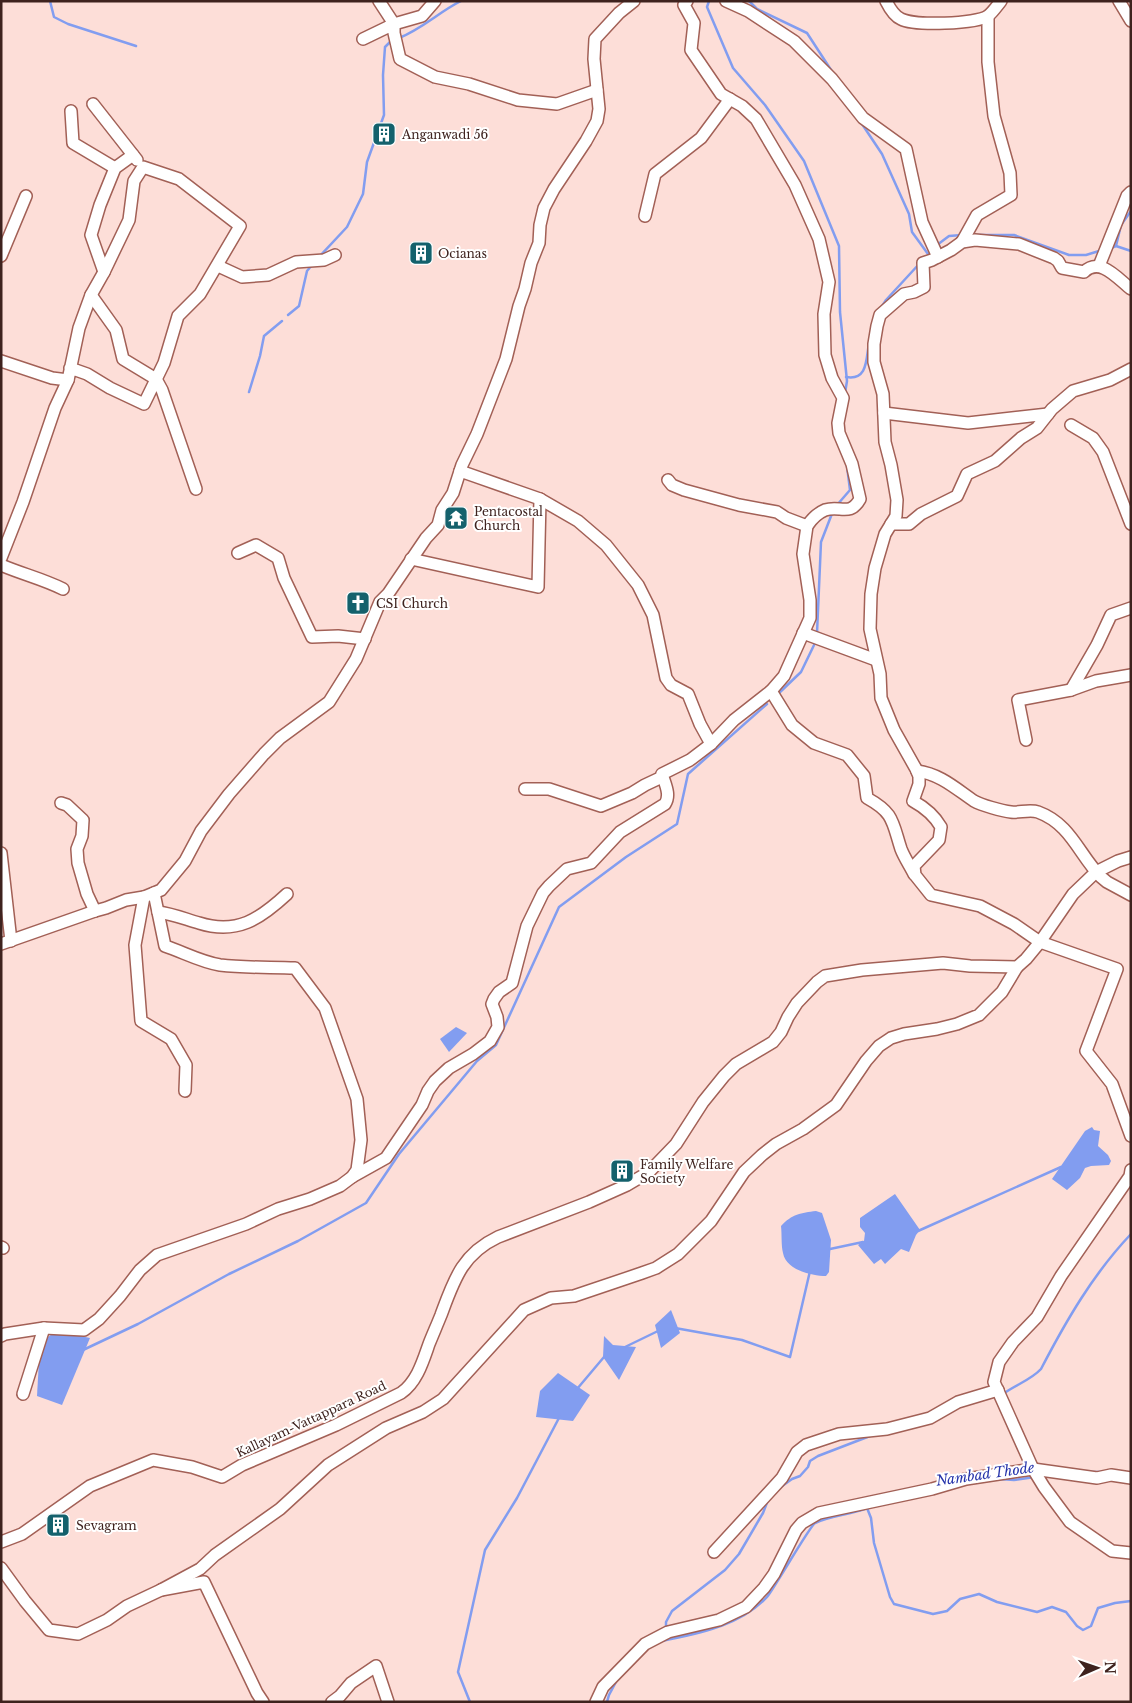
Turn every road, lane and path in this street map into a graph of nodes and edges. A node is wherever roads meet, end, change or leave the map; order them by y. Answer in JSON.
{"nodes":[{"id":1,"x":380,"y":1,"type":"edge"},
{"id":2,"x":435,"y":1,"type":"edge"},
{"id":3,"x":634,"y":1,"type":"edge"},
{"id":4,"x":687,"y":1,"type":"edge"},
{"id":5,"x":726,"y":1,"type":"edge"},
{"id":6,"x":886,"y":1,"type":"edge"},
{"id":7,"x":1001,"y":1,"type":"edge"},
{"id":8,"x":1119,"y":1,"type":"edge"},
{"id":9,"x":988,"y":16,"type":"junction"},
{"id":10,"x":1131,"y":21,"type":"edge"},
{"id":11,"x":395,"y":35,"type":"junction"},
{"id":12,"x":363,"y":39,"type":"dead end"},
{"id":13,"x":597,"y":90,"type":"junction"},
{"id":14,"x":730,"y":100,"type":"junction"},
{"id":15,"x":93,"y":104,"type":"dead end"},
{"id":16,"x":71,"y":111,"type":"dead end"},
{"id":17,"x":134,"y":155,"type":"junction"},
{"id":18,"x":143,"y":167,"type":"junction"},
{"id":19,"x":115,"y":168,"type":"junction"},
{"id":20,"x":1131,"y":192,"type":"edge"},
{"id":21,"x":26,"y":196,"type":"dead end"},
{"id":22,"x":645,"y":216,"type":"dead end"},
{"id":23,"x":962,"y":242,"type":"junction"},
{"id":24,"x":334,"y":254,"type":"dead end"},
{"id":25,"x":1,"y":256,"type":"edge"},
{"id":26,"x":938,"y":257,"type":"junction"},
{"id":27,"x":218,"y":266,"type":"junction"},
{"id":28,"x":1099,"y":266,"type":"junction"},
{"id":29,"x":104,"y":272,"type":"junction"},
{"id":30,"x":1131,"y":289,"type":"edge"},
{"id":31,"x":90,"y":295,"type":"junction"},
{"id":32,"x":1,"y":361,"type":"edge"},
{"id":33,"x":70,"y":368,"type":"junction"},
{"id":34,"x":1131,"y":369,"type":"edge"},
{"id":35,"x":156,"y":379,"type":"junction"},
{"id":36,"x":68,"y":380,"type":"junction"},
{"id":37,"x":884,"y":413,"type":"junction"},
{"id":38,"x":1048,"y":414,"type":"junction"},
{"id":39,"x":1072,"y":425,"type":"dead end"},
{"id":40,"x":460,"y":471,"type":"junction"},
{"id":41,"x":668,"y":480,"type":"dead end"},
{"id":42,"x":196,"y":489,"type":"dead end"},
{"id":43,"x":540,"y":499,"type":"junction"},
{"id":44,"x":890,"y":524,"type":"junction"},
{"id":45,"x":1131,"y":524,"type":"edge"},
{"id":46,"x":808,"y":525,"type":"junction"},
{"id":47,"x":238,"y":553,"type":"dead end"},
{"id":48,"x":1,"y":558,"type":"edge"},
{"id":49,"x":411,"y":559,"type":"junction"},
{"id":50,"x":1,"y":565,"type":"edge"},
{"id":51,"x":63,"y":589,"type":"dead end"},
{"id":52,"x":1131,"y":608,"type":"edge"},
{"id":53,"x":803,"y":633,"type":"junction"},
{"id":54,"x":365,"y":639,"type":"junction"},
{"id":55,"x":876,"y":660,"type":"junction"},
{"id":56,"x":1131,"y":675,"type":"edge"},
{"id":57,"x":1071,"y":690,"type":"junction"},
{"id":58,"x":771,"y":691,"type":"junction"},
{"id":59,"x":1026,"y":740,"type":"dead end"},
{"id":60,"x":711,"y":744,"type":"junction"},
{"id":61,"x":917,"y":771,"type":"junction"},
{"id":62,"x":662,"y":777,"type":"junction"},
{"id":63,"x":525,"y":789,"type":"dead end"},
{"id":64,"x":61,"y":803,"type":"dead end"},
{"id":65,"x":1,"y":853,"type":"edge"},
{"id":66,"x":1131,"y":857,"type":"edge"},
{"id":67,"x":1096,"y":872,"type":"junction"},
{"id":68,"x":914,"y":874,"type":"junction"},
{"id":69,"x":287,"y":894,"type":"dead end"},
{"id":70,"x":149,"y":895,"type":"junction"},
{"id":71,"x":1131,"y":895,"type":"edge"},
{"id":72,"x":94,"y":911,"type":"junction"},
{"id":73,"x":158,"y":912,"type":"junction"},
{"id":74,"x":6,"y":942,"type":"edge"},
{"id":75,"x":1040,"y":942,"type":"junction"},
{"id":76,"x":1016,"y":967,"type":"junction"},
{"id":77,"x":185,"y":1091,"type":"dead end"},
{"id":78,"x":1131,"y":1136,"type":"edge"},
{"id":79,"x":1131,"y":1170,"type":"edge"},
{"id":80,"x":352,"y":1177,"type":"junction"},
{"id":81,"x":44,"y":1328,"type":"junction"},
{"id":82,"x":1,"y":1336,"type":"edge"},
{"id":83,"x":999,"y":1393,"type":"junction"},
{"id":84,"x":23,"y":1394,"type":"dead end"},
{"id":85,"x":1034,"y":1471,"type":"junction"},
{"id":86,"x":1131,"y":1478,"type":"edge"},
{"id":87,"x":1,"y":1542,"type":"edge"},
{"id":88,"x":714,"y":1552,"type":"dead end"},
{"id":89,"x":1131,"y":1552,"type":"edge"},
{"id":90,"x":1,"y":1568,"type":"edge"},
{"id":91,"x":161,"y":1590,"type":"junction"},
{"id":92,"x":263,"y":1702,"type":"edge"},
{"id":93,"x":332,"y":1702,"type":"edge"},
{"id":94,"x":388,"y":1702,"type":"edge"},
{"id":95,"x":596,"y":1702,"type":"edge"}],
"edges":[{"from":1,"to":11,"type":"street"},
{"from":2,"to":11,"type":"street"},
{"from":3,"to":13,"type":"street"},
{"from":4,"to":14,"type":"street"},
{"from":5,"to":26,"type":"street"},
{"from":6,"to":9,"type":"street"},
{"from":7,"to":9,"type":"street"},
{"from":8,"to":10,"type":"street"},
{"from":9,"to":23,"type":"street"},
{"from":11,"to":12,"type":"street"},
{"from":11,"to":13,"type":"street"},
{"from":13,"to":40,"type":"street"},
{"from":14,"to":22,"type":"street"},
{"from":14,"to":46,"type":"street"},
{"from":15,"to":17,"type":"street"},
{"from":16,"to":19,"type":"street"},
{"from":17,"to":18,"type":"street"},
{"from":17,"to":19,"type":"street"},
{"from":18,"to":27,"type":"street"},
{"from":18,"to":29,"type":"street"},
{"from":19,"to":29,"type":"street"},
{"from":20,"to":28,"type":"street"},
{"from":21,"to":25,"type":"street"},
{"from":23,"to":26,"type":"street"},
{"from":23,"to":28,"type":"street"},
{"from":24,"to":27,"type":"street"},
{"from":26,"to":37,"type":"street"},
{"from":27,"to":35,"type":"street"},
{"from":28,"to":30,"type":"street"},
{"from":29,"to":31,"type":"street"},
{"from":31,"to":33,"type":"street"},
{"from":31,"to":35,"type":"street"},
{"from":32,"to":36,"type":"street"},
{"from":33,"to":35,"type":"street"},
{"from":33,"to":36,"type":"street"},
{"from":34,"to":38,"type":"street"},
{"from":35,"to":42,"type":"street"},
{"from":36,"to":48,"type":"street"},
{"from":37,"to":38,"type":"street"},
{"from":37,"to":44,"type":"street"},
{"from":38,"to":44,"type":"street"},
{"from":39,"to":45,"type":"street"},
{"from":40,"to":43,"type":"street"},
{"from":40,"to":49,"type":"street"},
{"from":41,"to":46,"type":"street"},
{"from":43,"to":49,"type":"street"},
{"from":43,"to":60,"type":"street"},
{"from":44,"to":55,"type":"street"},
{"from":46,"to":53,"type":"street"},
{"from":47,"to":54,"type":"street"},
{"from":49,"to":54,"type":"street"},
{"from":50,"to":51,"type":"street"},
{"from":52,"to":57,"type":"street"},
{"from":53,"to":55,"type":"street"},
{"from":53,"to":58,"type":"street"},
{"from":54,"to":70,"type":"street"},
{"from":55,"to":61,"type":"street"},
{"from":56,"to":57,"type":"street"},
{"from":57,"to":59,"type":"street"},
{"from":58,"to":60,"type":"street"},
{"from":58,"to":68,"type":"street"},
{"from":60,"to":62,"type":"street"},
{"from":61,"to":67,"type":"street"},
{"from":61,"to":68,"type":"street"},
{"from":62,"to":63,"type":"street"},
{"from":62,"to":80,"type":"street"},
{"from":64,"to":72,"type":"street"},
{"from":65,"to":74,"type":"street"},
{"from":66,"to":67,"type":"street"},
{"from":67,"to":71,"type":"street"},
{"from":67,"to":75,"type":"street"},
{"from":68,"to":75,"type":"street"},
{"from":69,"to":73,"type":"street"},
{"from":70,"to":72,"type":"street"},
{"from":70,"to":73,"type":"street"},
{"from":70,"to":77,"type":"street"},
{"from":72,"to":74,"type":"street"},
{"from":73,"to":80,"type":"street"},
{"from":75,"to":76,"type":"street"},
{"from":75,"to":78,"type":"street"},
{"from":76,"to":87,"type":"street","name":"Kallayam-Vattappara Road"},
{"from":76,"to":91,"type":"street"},
{"from":79,"to":83,"type":"street"},
{"from":80,"to":81,"type":"street"},
{"from":81,"to":82,"type":"street"},
{"from":81,"to":84,"type":"street"},
{"from":83,"to":85,"type":"street"},
{"from":83,"to":88,"type":"street"},
{"from":85,"to":86,"type":"street"},
{"from":85,"to":89,"type":"street"},
{"from":85,"to":95,"type":"street"},
{"from":90,"to":91,"type":"street"},
{"from":91,"to":92,"type":"street"},
{"from":93,"to":94,"type":"street"}]}
